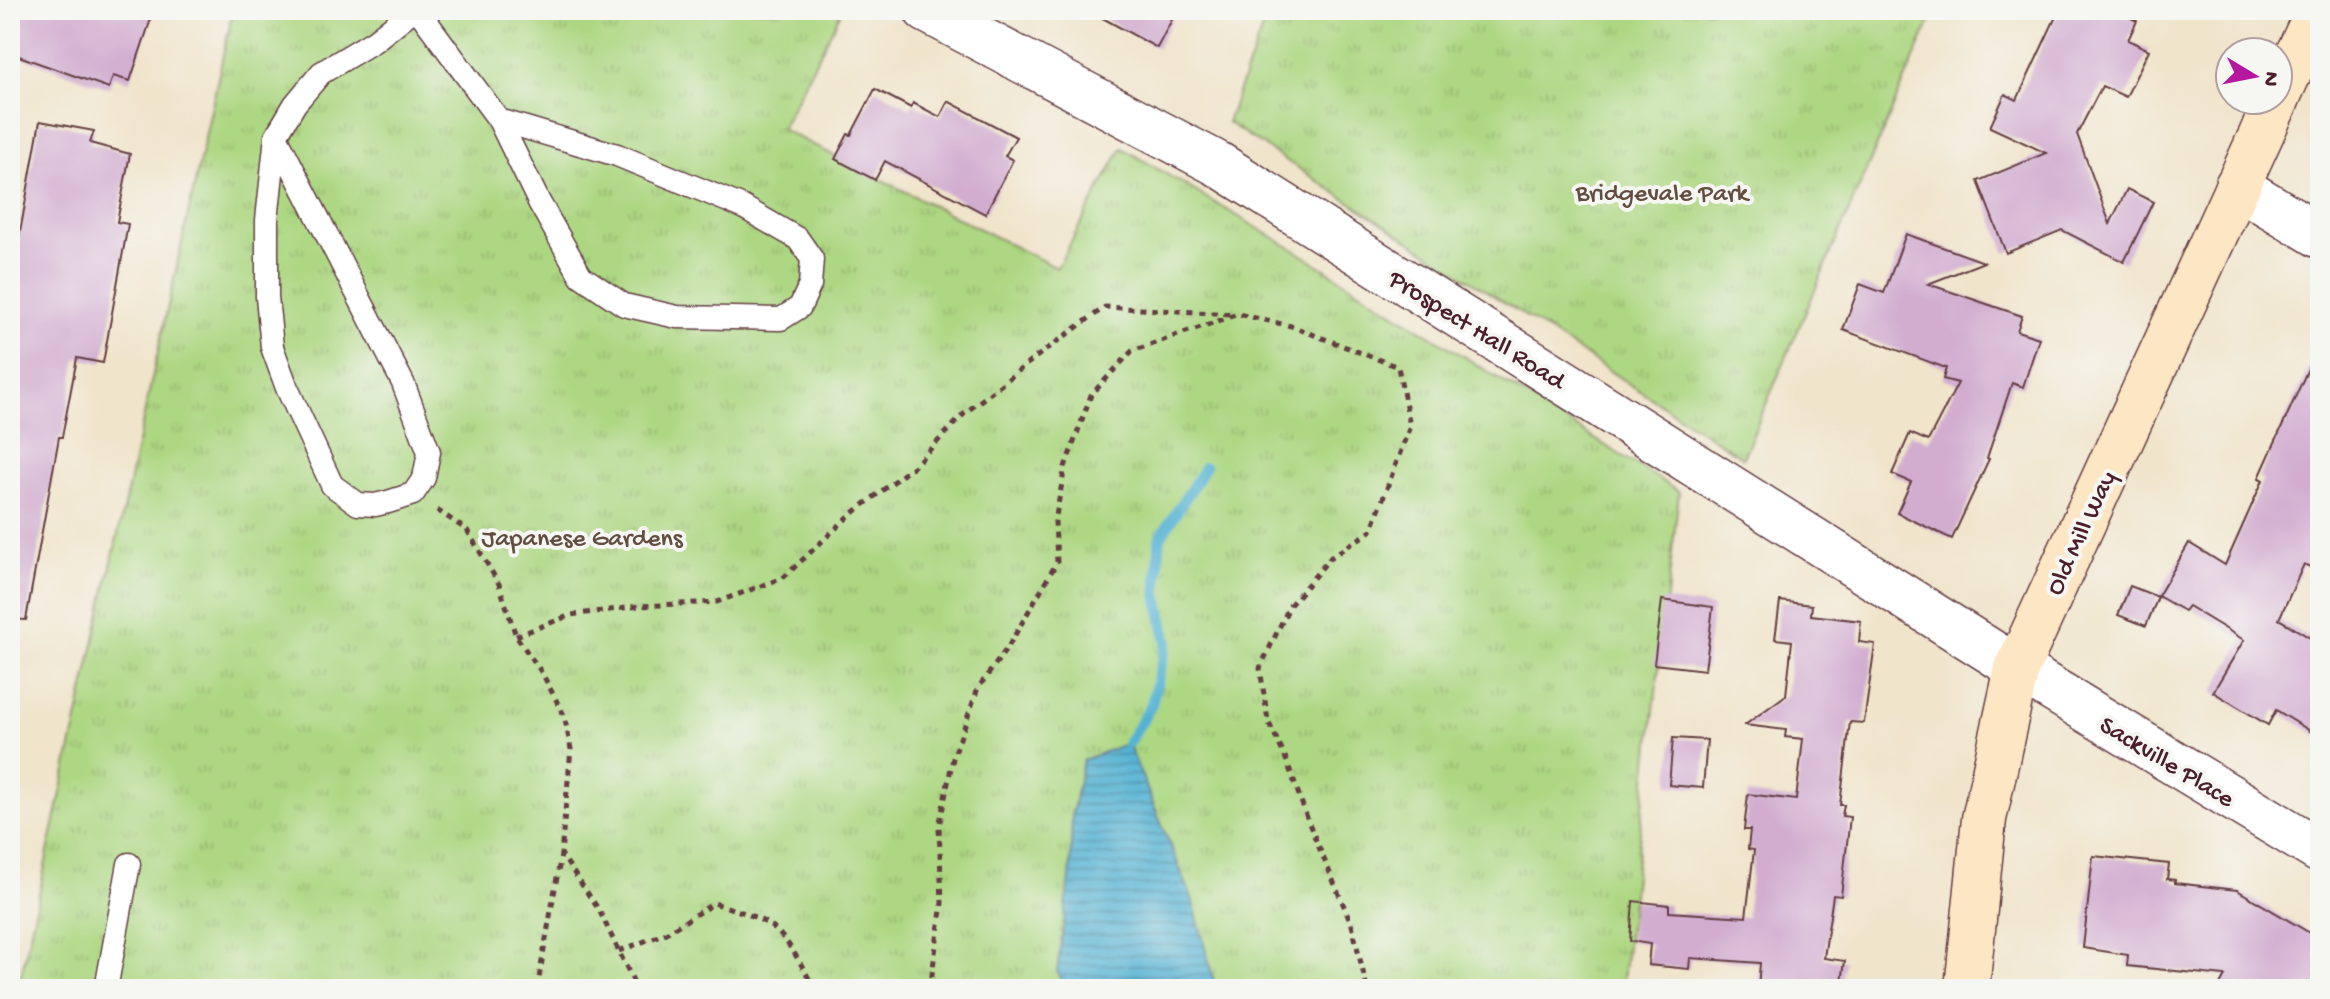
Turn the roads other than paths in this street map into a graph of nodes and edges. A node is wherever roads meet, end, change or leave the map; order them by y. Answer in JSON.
{"nodes":[{"id":1,"x":416,"y":10,"type":"edge"},
{"id":2,"x":926,"y":10,"type":"edge"},
{"id":3,"x":2318,"y":10,"type":"edge"},
{"id":4,"x":987,"y":25,"type":"edge"},
{"id":5,"x":2294,"y":62,"type":"edge"},
{"id":6,"x":2269,"y":116,"type":"edge"},
{"id":7,"x":499,"y":120,"type":"junction"},
{"id":8,"x":276,"y":136,"type":"junction"},
{"id":9,"x":2237,"y":186,"type":"junction"},
{"id":10,"x":2320,"y":236,"type":"edge"},
{"id":11,"x":2017,"y":668,"type":"junction"},
{"id":12,"x":2320,"y":851,"type":"edge"},
{"id":13,"x":129,"y":864,"type":"dead end"},
{"id":14,"x":106,"y":989,"type":"edge"},
{"id":15,"x":1967,"y":989,"type":"edge"}],
"edges":[{"from":1,"to":7,"type":"lane"},
{"from":1,"to":8,"type":"lane"},
{"from":2,"to":4,"type":"street","name":"Prospect Hall Road"},
{"from":3,"to":5,"type":"street","name":"Old Mill Way"},
{"from":4,"to":11,"type":"street","name":"Prospect Hall Road"},
{"from":6,"to":9,"type":"street","name":"Old Mill Way"},
{"from":7,"to":7,"type":"lane"},
{"from":8,"to":8,"type":"lane"},
{"from":9,"to":10,"type":"street"},
{"from":9,"to":11,"type":"street","name":"Old Mill Way"},
{"from":11,"to":12,"type":"street","name":"Sackville Place"},
{"from":11,"to":15,"type":"street","name":"Old Mill Way"},
{"from":13,"to":14,"type":"lane"}]}
